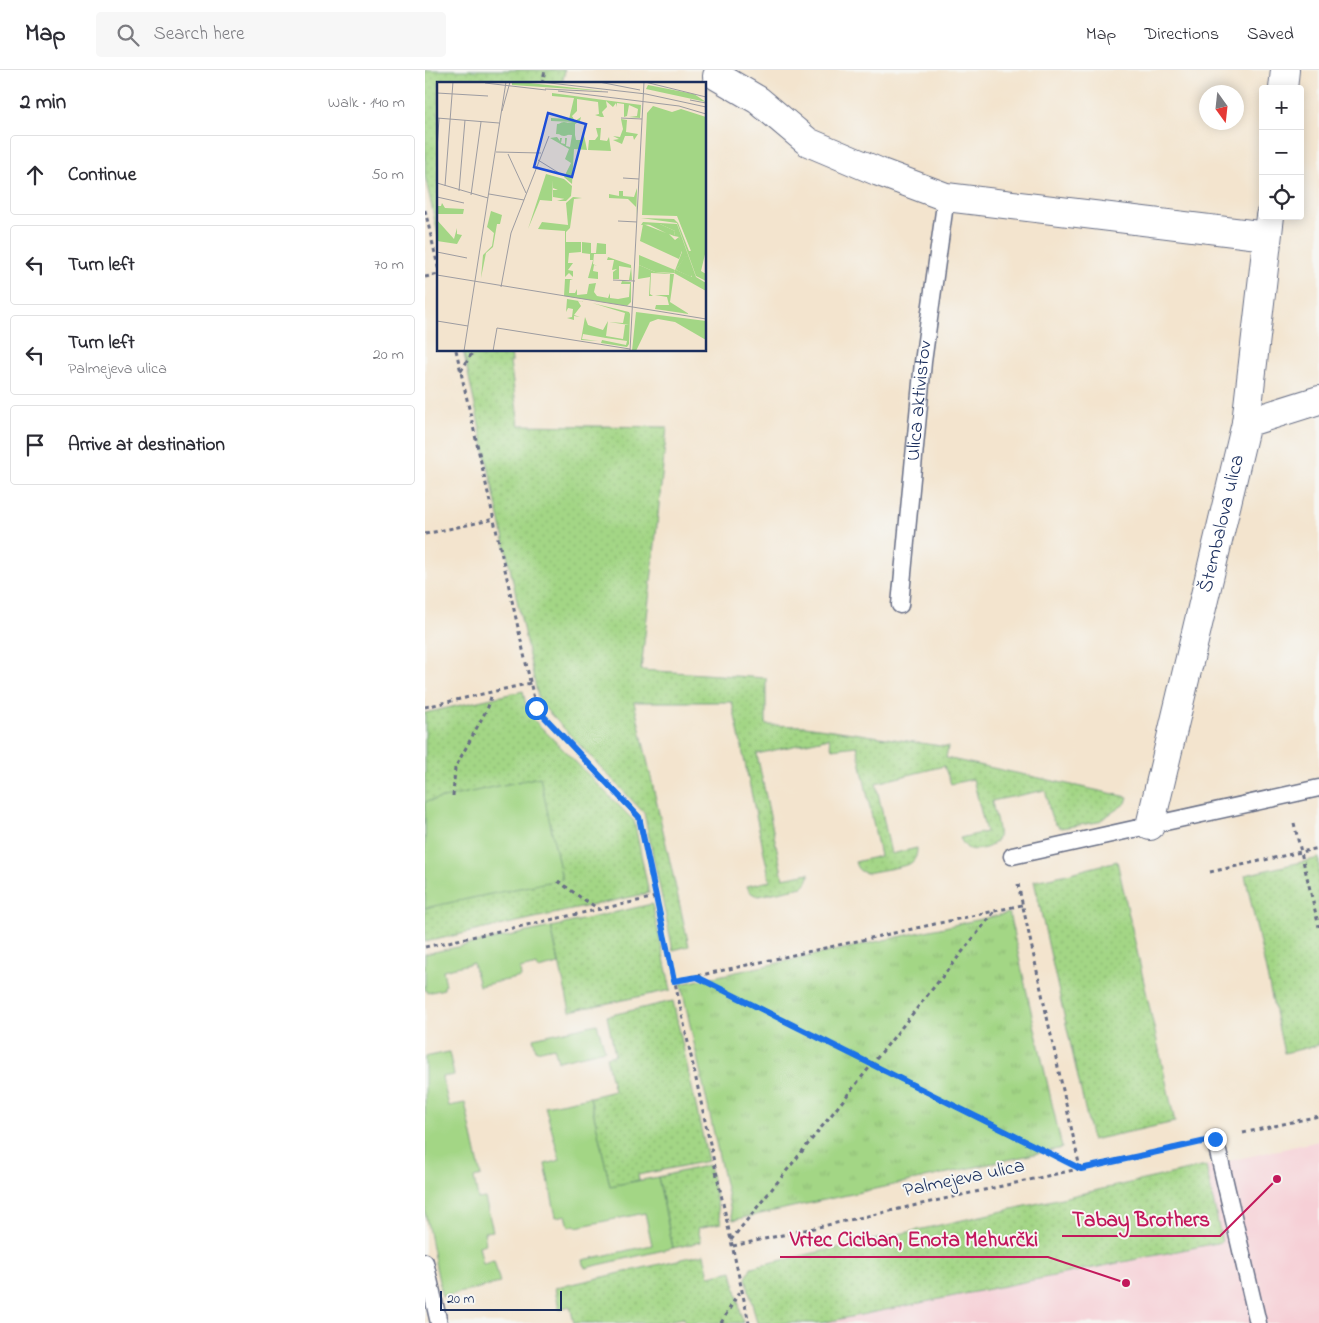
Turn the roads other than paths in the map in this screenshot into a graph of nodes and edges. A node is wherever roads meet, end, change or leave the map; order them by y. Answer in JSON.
{"nodes":[{"id":1,"x":1285,"y":70,"type":"edge"},
{"id":2,"x":711,"y":73,"type":"edge"},
{"id":3,"x":1283,"y":85,"type":"edge"},
{"id":4,"x":946,"y":197,"type":"junction"},
{"id":5,"x":1269,"y":226,"type":"edge"},
{"id":6,"x":1319,"y":400,"type":"edge"},
{"id":7,"x":1246,"y":422,"type":"junction"},
{"id":8,"x":900,"y":605,"type":"dead end"},
{"id":9,"x":1319,"y":788,"type":"edge"},
{"id":10,"x":1150,"y":826,"type":"junction"},
{"id":11,"x":1012,"y":856,"type":"road end"},
{"id":12,"x":1215,"y":1139,"type":"road end"},
{"id":13,"x":425,"y":1262,"type":"edge"},
{"id":14,"x":439,"y":1323,"type":"edge"},
{"id":15,"x":1258,"y":1323,"type":"edge"}],
"edges":[{"from":1,"to":3,"type":"street"},
{"from":2,"to":4,"type":"street"},
{"from":4,"to":5,"type":"street"},
{"from":4,"to":8,"type":"lane","name":"Ulica aktivistov"},
{"from":5,"to":7,"type":"street","name":"Štembalova ulica"},
{"from":6,"to":7,"type":"street"},
{"from":7,"to":10,"type":"street","name":"Štembalova ulica"},
{"from":9,"to":10,"type":"lane"},
{"from":10,"to":11,"type":"lane"},
{"from":12,"to":15,"type":"lane"},
{"from":13,"to":14,"type":"lane"}]}
